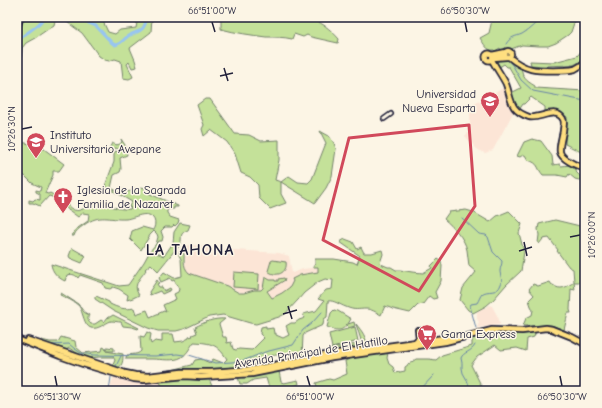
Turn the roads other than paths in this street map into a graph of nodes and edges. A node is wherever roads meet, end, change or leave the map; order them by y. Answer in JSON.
{"nodes":[{"id":1,"x":22,"y":17,"type":"edge"},
{"id":2,"x":17,"y":27,"type":"edge"},
{"id":3,"x":508,"y":55,"type":"junction"},
{"id":4,"x":585,"y":58,"type":"edge"},
{"id":5,"x":585,"y":62,"type":"edge"},
{"id":6,"x":391,"y":114,"type":"dead end"},
{"id":7,"x":384,"y":119,"type":"dead end"},
{"id":8,"x":585,"y":169,"type":"edge"},
{"id":9,"x":418,"y":330,"type":"dead end"},
{"id":10,"x":17,"y":338,"type":"edge"},
{"id":11,"x":585,"y":341,"type":"edge"},
{"id":12,"x":415,"y":342,"type":"junction"},
{"id":13,"x":585,"y":344,"type":"edge"}],
"edges":[{"from":1,"to":2,"type":"street"},
{"from":3,"to":4,"type":"main road"},
{"from":3,"to":5,"type":"main road"},
{"from":3,"to":8,"type":"main road"},
{"from":6,"to":7,"type":"street"},
{"from":9,"to":12,"type":"main road"},
{"from":10,"to":12,"type":"main road","name":"Avenida Principal de El Hatillo"},
{"from":10,"to":13,"type":"main road","name":"Avenida Principal de El Hatillo"},
{"from":11,"to":12,"type":"main road","name":"Avenida Principal de El Hatillo"}]}
